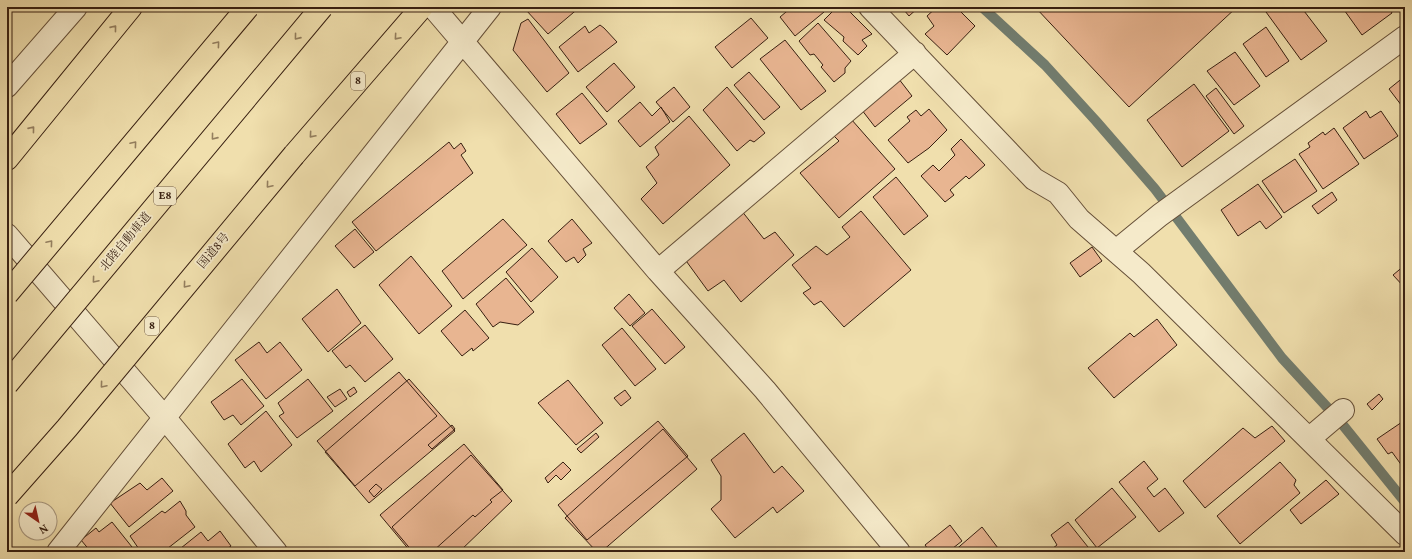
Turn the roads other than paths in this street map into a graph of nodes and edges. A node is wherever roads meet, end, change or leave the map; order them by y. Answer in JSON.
{"nodes":[{"id":1,"x":76,"y":7,"type":"edge"},
{"id":2,"x":131,"y":7,"type":"edge"},
{"id":3,"x":248,"y":7,"type":"edge"},
{"id":4,"x":322,"y":7,"type":"edge"},
{"id":5,"x":422,"y":7,"type":"edge"},
{"id":6,"x":433,"y":7,"type":"edge"},
{"id":7,"x":490,"y":7,"type":"edge"},
{"id":8,"x":870,"y":7,"type":"edge"},
{"id":9,"x":1405,"y":37,"type":"edge"},
{"id":10,"x":462,"y":42,"type":"junction"},
{"id":11,"x":915,"y":53,"type":"junction"},
{"id":12,"x":7,"y":86,"type":"edge"},
{"id":13,"x":7,"y":159,"type":"edge"},
{"id":14,"x":7,"y":235,"type":"edge"},
{"id":15,"x":1116,"y":251,"type":"junction"},
{"id":16,"x":658,"y":271,"type":"junction"},
{"id":17,"x":7,"y":294,"type":"edge"},
{"id":18,"x":7,"y":384,"type":"edge"},
{"id":19,"x":1343,"y":410,"type":"dead end"},
{"id":20,"x":164,"y":417,"type":"junction"},
{"id":21,"x":1310,"y":438,"type":"junction"},
{"id":22,"x":7,"y":496,"type":"edge"},
{"id":23,"x":1405,"y":534,"type":"edge"},
{"id":24,"x":58,"y":552,"type":"edge"},
{"id":25,"x":276,"y":552,"type":"edge"},
{"id":26,"x":899,"y":552,"type":"edge"}],
"edges":[{"from":1,"to":12,"type":"street"},
{"from":13,"to":2,"type":"highway","one_way":true},
{"from":17,"to":3,"type":"highway","one_way":true,"bridge":true},
{"from":4,"to":18,"type":"highway","name":"北陸自動車道","number":"E8","one_way":true,"bridge":true},
{"from":5,"to":22,"type":"highway","name":"国道8号","number":"8","one_way":true,"bridge":true},
{"from":6,"to":10,"type":"street"},
{"from":7,"to":10,"type":"street"},
{"from":8,"to":11,"type":"street"},
{"from":9,"to":15,"type":"street"},
{"from":10,"to":16,"type":"street"},
{"from":10,"to":20,"type":"street"},
{"from":11,"to":15,"type":"street"},
{"from":11,"to":16,"type":"street"},
{"from":14,"to":20,"type":"street"},
{"from":15,"to":21,"type":"street"},
{"from":16,"to":26,"type":"street"},
{"from":19,"to":21,"type":"street"},
{"from":20,"to":24,"type":"street"},
{"from":20,"to":25,"type":"street"},
{"from":21,"to":23,"type":"street"}]}
